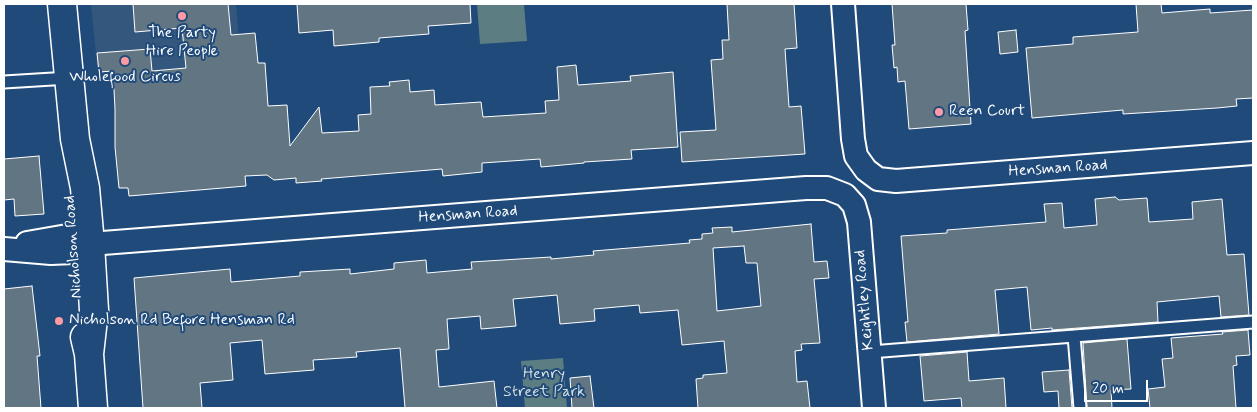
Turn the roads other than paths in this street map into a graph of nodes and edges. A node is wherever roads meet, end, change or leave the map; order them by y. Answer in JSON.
{"nodes":[{"id":1,"x":62,"y":4,"type":"edge"},
{"id":2,"x":842,"y":4,"type":"edge"},
{"id":3,"x":69,"y":78,"type":"junction"},
{"id":4,"x":4,"y":82,"type":"edge"},
{"id":5,"x":1253,"y":154,"type":"edge"},
{"id":6,"x":845,"y":195,"type":"joint"},
{"id":7,"x":79,"y":244,"type":"junction"},
{"id":8,"x":4,"y":249,"type":"edge"},
{"id":9,"x":1253,"y":322,"type":"edge"},
{"id":10,"x":1074,"y":336,"type":"junction"},
{"id":11,"x":870,"y":352,"type":"junction"},
{"id":12,"x":93,"y":408,"type":"edge"},
{"id":13,"x":874,"y":408,"type":"edge"},
{"id":14,"x":1080,"y":408,"type":"edge"}],
"edges":[{"from":1,"to":3,"type":"main road","name":"Nicholson Road"},
{"from":2,"to":5,"type":"street","name":"Hensman Road"},
{"from":3,"to":4,"type":"lane"},
{"from":3,"to":7,"type":"main road","name":"Nicholson Road"},
{"from":6,"to":7,"type":"street","name":"Hensman Road"},
{"from":6,"to":11,"type":"street","name":"Keightley Road"},
{"from":7,"to":8,"type":"street","name":"Hensman Road"},
{"from":7,"to":12,"type":"main road","name":"Nicholson Road"},
{"from":9,"to":10,"type":"lane"},
{"from":10,"to":11,"type":"lane"},
{"from":10,"to":14,"type":"lane"},
{"from":11,"to":13,"type":"street","name":"Keightley Road"}]}
